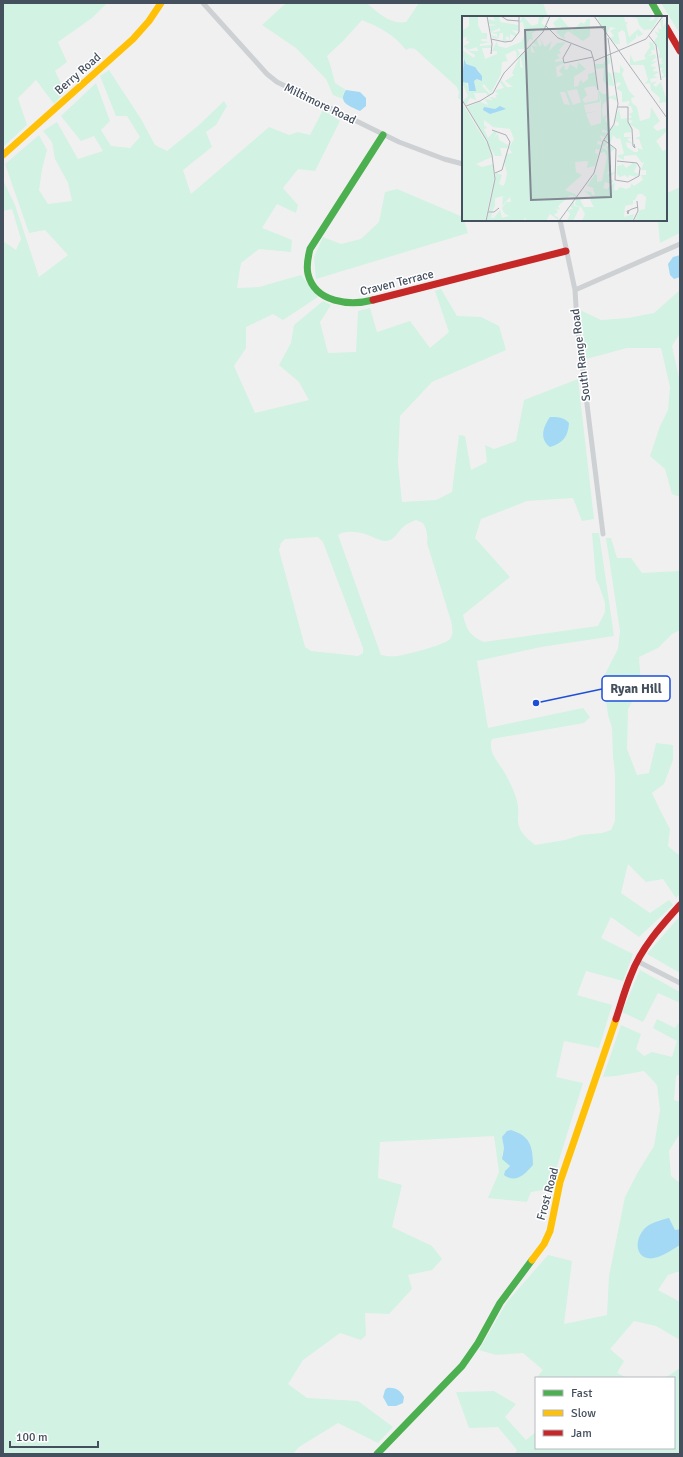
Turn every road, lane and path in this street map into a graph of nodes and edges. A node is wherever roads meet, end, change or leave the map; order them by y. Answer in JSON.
{"nodes":[{"id":1,"x":161,"y":3,"type":"edge"},
{"id":2,"x":203,"y":3,"type":"edge"},
{"id":3,"x":652,"y":3,"type":"edge"},
{"id":4,"x":659,"y":16,"type":"edge"},
{"id":5,"x":667,"y":29,"type":"edge"},
{"id":6,"x":680,"y":51,"type":"edge"},
{"id":7,"x":383,"y":135,"type":"junction"},
{"id":8,"x":3,"y":155,"type":"edge"},
{"id":9,"x":462,"y":164,"type":"edge"},
{"id":10,"x":560,"y":221,"type":"edge"},
{"id":11,"x":680,"y":244,"type":"edge"},
{"id":12,"x":566,"y":251,"type":"junction"},
{"id":13,"x":575,"y":290,"type":"junction"},
{"id":14,"x":603,"y":534,"type":"dead end"},
{"id":15,"x":680,"y":905,"type":"edge"},
{"id":16,"x":637,"y":962,"type":"junction"},
{"id":17,"x":680,"y":983,"type":"edge"},
{"id":18,"x":377,"y":1454,"type":"edge"}],
"edges":[{"from":1,"to":8,"type":"street","name":"Berry Road"},
{"from":2,"to":7,"type":"street","name":"Miltimore Road"},
{"from":3,"to":4,"type":"street"},
{"from":5,"to":6,"type":"street"},
{"from":7,"to":9,"type":"street","name":"Miltimore Road"},
{"from":7,"to":12,"type":"street","name":"Craven Terrace"},
{"from":10,"to":12,"type":"street"},
{"from":11,"to":13,"type":"street"},
{"from":12,"to":13,"type":"street"},
{"from":13,"to":14,"type":"street","name":"South Range Road"},
{"from":15,"to":16,"type":"street","name":"Frost Road"},
{"from":16,"to":17,"type":"street"},
{"from":16,"to":18,"type":"street","name":"Frost Road"}]}
